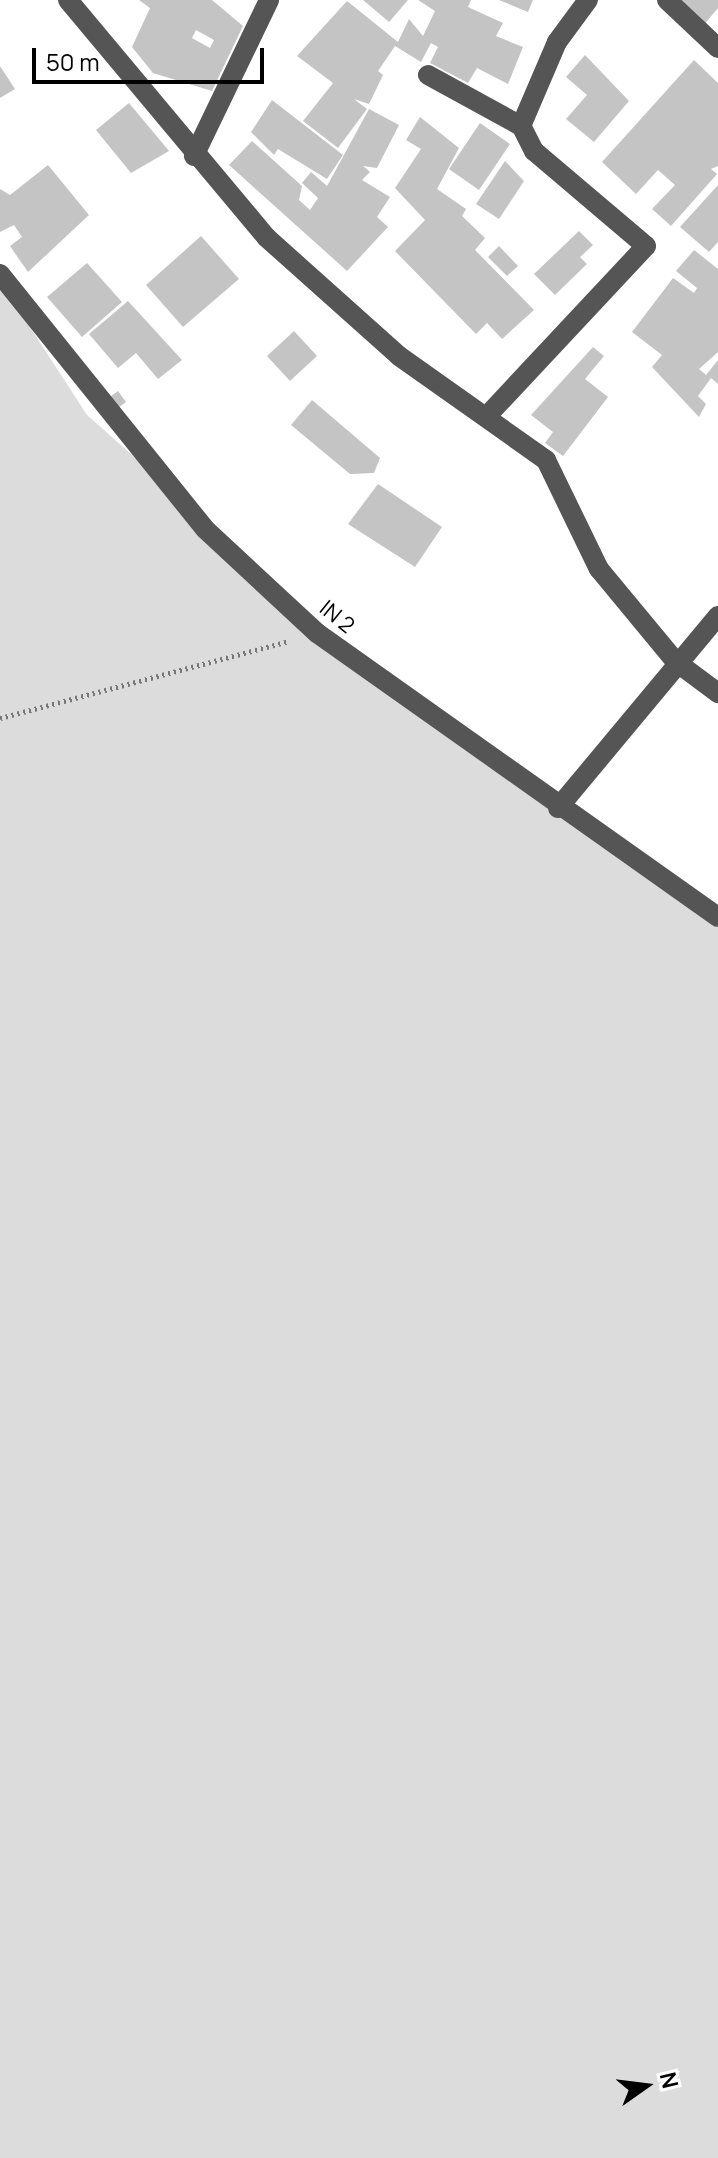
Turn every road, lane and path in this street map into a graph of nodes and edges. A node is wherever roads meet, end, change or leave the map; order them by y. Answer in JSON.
{"nodes":[{"id":1,"x":68,"y":0,"type":"edge"},
{"id":2,"x":269,"y":0,"type":"edge"},
{"id":3,"x":588,"y":0,"type":"edge"},
{"id":4,"x":667,"y":0,"type":"edge"},
{"id":5,"x":718,"y":48,"type":"edge"},
{"id":6,"x":428,"y":75,"type":"dead end"},
{"id":7,"x":521,"y":126,"type":"junction"},
{"id":8,"x":194,"y":156,"type":"junction"},
{"id":9,"x":0,"y":274,"type":"edge"},
{"id":10,"x":486,"y":417,"type":"junction"},
{"id":11,"x":718,"y":616,"type":"edge"},
{"id":12,"x":317,"y":633,"type":"junction"},
{"id":13,"x":675,"y":661,"type":"junction"},
{"id":14,"x":718,"y":693,"type":"edge"},
{"id":15,"x":0,"y":718,"type":"edge"},
{"id":16,"x":558,"y":808,"type":"junction"},
{"id":17,"x":718,"y":917,"type":"edge"}],
"edges":[{"from":1,"to":8,"type":"street"},
{"from":2,"to":8,"type":"street"},
{"from":3,"to":7,"type":"street"},
{"from":4,"to":5,"type":"street"},
{"from":6,"to":7,"type":"street"},
{"from":7,"to":10,"type":"street"},
{"from":8,"to":10,"type":"street"},
{"from":9,"to":12,"type":"street","name":"IN 2"},
{"from":10,"to":13,"type":"street"},
{"from":11,"to":13,"type":"street"},
{"from":12,"to":15,"type":"path"},
{"from":12,"to":16,"type":"street","name":"IN 2"},
{"from":13,"to":14,"type":"street"},
{"from":13,"to":16,"type":"street"},
{"from":16,"to":17,"type":"street","name":"IN 2"}]}
